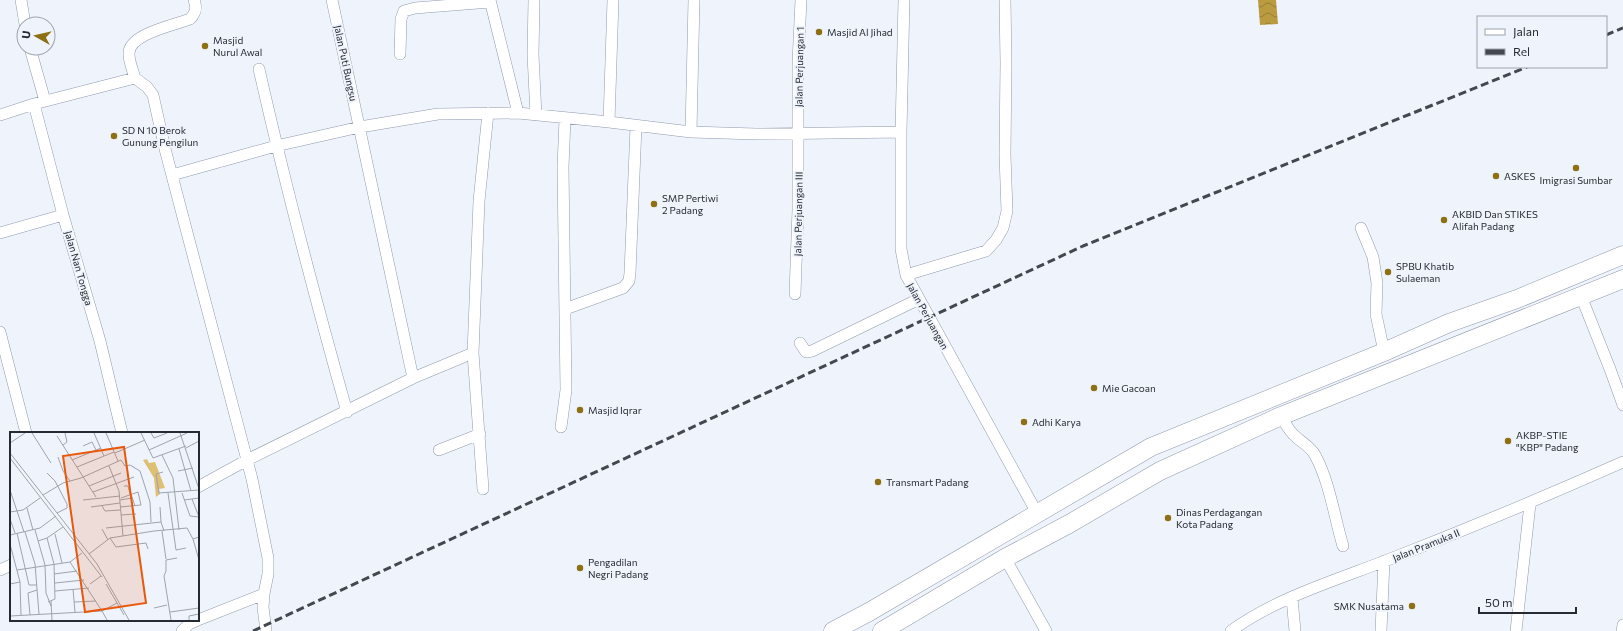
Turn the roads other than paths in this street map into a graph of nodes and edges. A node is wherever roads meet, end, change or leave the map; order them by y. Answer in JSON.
{"nodes":[{"id":1,"x":21,"y":0,"type":"edge"},
{"id":2,"x":194,"y":0,"type":"edge"},
{"id":3,"x":332,"y":0,"type":"edge"},
{"id":4,"x":534,"y":0,"type":"edge"},
{"id":5,"x":613,"y":0,"type":"edge"},
{"id":6,"x":694,"y":0,"type":"edge"},
{"id":7,"x":801,"y":0,"type":"edge"},
{"id":8,"x":904,"y":0,"type":"edge"},
{"id":9,"x":1005,"y":0,"type":"edge"},
{"id":10,"x":490,"y":1,"type":"edge"},
{"id":11,"x":24,"y":16,"type":"edge"},
{"id":12,"x":400,"y":54,"type":"dead end"},
{"id":13,"x":31,"y":56,"type":"edge"},
{"id":14,"x":259,"y":69,"type":"dead end"},
{"id":15,"x":136,"y":78,"type":"junction"},
{"id":16,"x":40,"y":103,"type":"junction"},
{"id":17,"x":488,"y":113,"type":"junction"},
{"id":18,"x":518,"y":113,"type":"junction"},
{"id":19,"x":0,"y":115,"type":"edge"},
{"id":20,"x":536,"y":115,"type":"junction"},
{"id":21,"x":565,"y":119,"type":"junction"},
{"id":22,"x":609,"y":122,"type":"junction"},
{"id":23,"x":636,"y":126,"type":"junction"},
{"id":24,"x":360,"y":127,"type":"junction"},
{"id":25,"x":691,"y":132,"type":"junction"},
{"id":26,"x":901,"y":132,"type":"junction"},
{"id":27,"x":799,"y":133,"type":"junction"},
{"id":28,"x":276,"y":146,"type":"junction"},
{"id":29,"x":172,"y":175,"type":"junction"},
{"id":30,"x":63,"y":214,"type":"junction"},
{"id":31,"x":1361,"y":228,"type":"dead end"},
{"id":32,"x":0,"y":233,"type":"edge"},
{"id":33,"x":1623,"y":255,"type":"edge"},
{"id":34,"x":906,"y":275,"type":"junction"},
{"id":35,"x":1623,"y":279,"type":"edge"},
{"id":36,"x":795,"y":294,"type":"dead end"},
{"id":37,"x":1581,"y":296,"type":"junction"},
{"id":38,"x":919,"y":299,"type":"junction"},
{"id":39,"x":565,"y":309,"type":"junction"},
{"id":40,"x":0,"y":332,"type":"edge"},
{"id":41,"x":800,"y":343,"type":"dead end"},
{"id":42,"x":1384,"y":352,"type":"junction"},
{"id":43,"x":473,"y":353,"type":"junction"},
{"id":44,"x":413,"y":378,"type":"junction"},
{"id":45,"x":1623,"y":405,"type":"edge"},
{"id":46,"x":347,"y":412,"type":"junction"},
{"id":47,"x":1281,"y":416,"type":"junction"},
{"id":48,"x":561,"y":427,"type":"dead end"},
{"id":49,"x":26,"y":432,"type":"edge"},
{"id":50,"x":122,"y":432,"type":"edge"},
{"id":51,"x":480,"y":434,"type":"junction"},
{"id":52,"x":439,"y":450,"type":"dead end"},
{"id":53,"x":247,"y":460,"type":"junction"},
{"id":54,"x":1623,"y":462,"type":"edge"},
{"id":55,"x":199,"y":486,"type":"edge"},
{"id":56,"x":483,"y":489,"type":"dead end"},
{"id":57,"x":1530,"y":504,"type":"junction"},
{"id":58,"x":1037,"y":514,"type":"junction"},
{"id":59,"x":1343,"y":546,"type":"dead end"},
{"id":60,"x":1005,"y":558,"type":"junction"},
{"id":61,"x":1384,"y":561,"type":"junction"},
{"id":62,"x":10,"y":565,"type":"edge"},
{"id":63,"x":0,"y":570,"type":"edge"},
{"id":64,"x":264,"y":594,"type":"junction"},
{"id":65,"x":1292,"y":598,"type":"junction"},
{"id":66,"x":199,"y":620,"type":"edge"},
{"id":67,"x":196,"y":621,"type":"edge"},
{"id":68,"x":1623,"y":625,"type":"edge"},
{"id":69,"x":182,"y":631,"type":"edge"},
{"id":70,"x":266,"y":631,"type":"edge"},
{"id":71,"x":833,"y":631,"type":"edge"},
{"id":72,"x":882,"y":631,"type":"edge"},
{"id":73,"x":1046,"y":631,"type":"edge"},
{"id":74,"x":1232,"y":631,"type":"edge"},
{"id":75,"x":1295,"y":631,"type":"edge"},
{"id":76,"x":1381,"y":631,"type":"edge"},
{"id":77,"x":1516,"y":631,"type":"edge"},
{"id":78,"x":1622,"y":631,"type":"edge"}],
"edges":[{"from":1,"to":11,"type":"street"},
{"from":2,"to":15,"type":"street"},
{"from":3,"to":24,"type":"street","name":"Jalan Puti Bungsu"},
{"from":4,"to":20,"type":"street"},
{"from":5,"to":22,"type":"street"},
{"from":6,"to":25,"type":"street"},
{"from":7,"to":27,"type":"street","name":"Jalan Perjuangan 1"},
{"from":8,"to":26,"type":"street","name":"Jalan Perjuangan"},
{"from":9,"to":34,"type":"street"},
{"from":10,"to":12,"type":"street"},
{"from":10,"to":18,"type":"street"},
{"from":13,"to":16,"type":"street","name":"Jalan Nan Tongga"},
{"from":14,"to":28,"type":"street"},
{"from":15,"to":16,"type":"street"},
{"from":15,"to":29,"type":"street"},
{"from":16,"to":19,"type":"street"},
{"from":16,"to":30,"type":"street","name":"Jalan Nan Tongga"},
{"from":17,"to":18,"type":"street"},
{"from":17,"to":24,"type":"street"},
{"from":17,"to":43,"type":"street"},
{"from":18,"to":20,"type":"street"},
{"from":20,"to":21,"type":"street"},
{"from":21,"to":22,"type":"street"},
{"from":21,"to":39,"type":"street"},
{"from":22,"to":23,"type":"street"},
{"from":23,"to":25,"type":"street"},
{"from":23,"to":39,"type":"street"},
{"from":24,"to":28,"type":"street"},
{"from":24,"to":44,"type":"street","name":"Jalan Puti Bungsu"},
{"from":25,"to":27,"type":"street"},
{"from":26,"to":27,"type":"street"},
{"from":26,"to":34,"type":"street","name":"Jalan Perjuangan"},
{"from":27,"to":36,"type":"street","name":"Jalan Perjuangan III"},
{"from":28,"to":29,"type":"street"},
{"from":28,"to":46,"type":"street"},
{"from":29,"to":53,"type":"street"},
{"from":30,"to":32,"type":"street"},
{"from":30,"to":50,"type":"street","name":"Jalan Nan Tongga"},
{"from":31,"to":42,"type":"street"},
{"from":33,"to":42,"type":"main road"},
{"from":34,"to":38,"type":"street","name":"Jalan Perjuangan"},
{"from":35,"to":37,"type":"main road"},
{"from":37,"to":45,"type":"street"},
{"from":37,"to":47,"type":"main road"},
{"from":38,"to":41,"type":"street"},
{"from":38,"to":58,"type":"street","name":"Jalan Perjuangan"},
{"from":39,"to":48,"type":"street"},
{"from":40,"to":49,"type":"street"},
{"from":42,"to":58,"type":"main road"},
{"from":43,"to":44,"type":"street"},
{"from":43,"to":51,"type":"street"},
{"from":44,"to":46,"type":"street"},
{"from":46,"to":53,"type":"street"},
{"from":47,"to":59,"type":"street"},
{"from":47,"to":60,"type":"main road"},
{"from":51,"to":52,"type":"street"},
{"from":51,"to":56,"type":"street"},
{"from":53,"to":55,"type":"street"},
{"from":53,"to":64,"type":"street"},
{"from":54,"to":57,"type":"street","name":"Jalan Pramuka II"},
{"from":57,"to":61,"type":"street","name":"Jalan Pramuka II"},
{"from":57,"to":77,"type":"street"},
{"from":58,"to":71,"type":"main road"},
{"from":60,"to":72,"type":"main road"},
{"from":60,"to":73,"type":"street"},
{"from":61,"to":65,"type":"street","name":"Jalan Pramuka II"},
{"from":61,"to":76,"type":"street"},
{"from":62,"to":63,"type":"street"},
{"from":64,"to":66,"type":"street"},
{"from":64,"to":70,"type":"street"},
{"from":65,"to":74,"type":"street","name":"Jalan Pramuka II"},
{"from":65,"to":75,"type":"street"},
{"from":67,"to":69,"type":"street"},
{"from":68,"to":78,"type":"street"}]}
